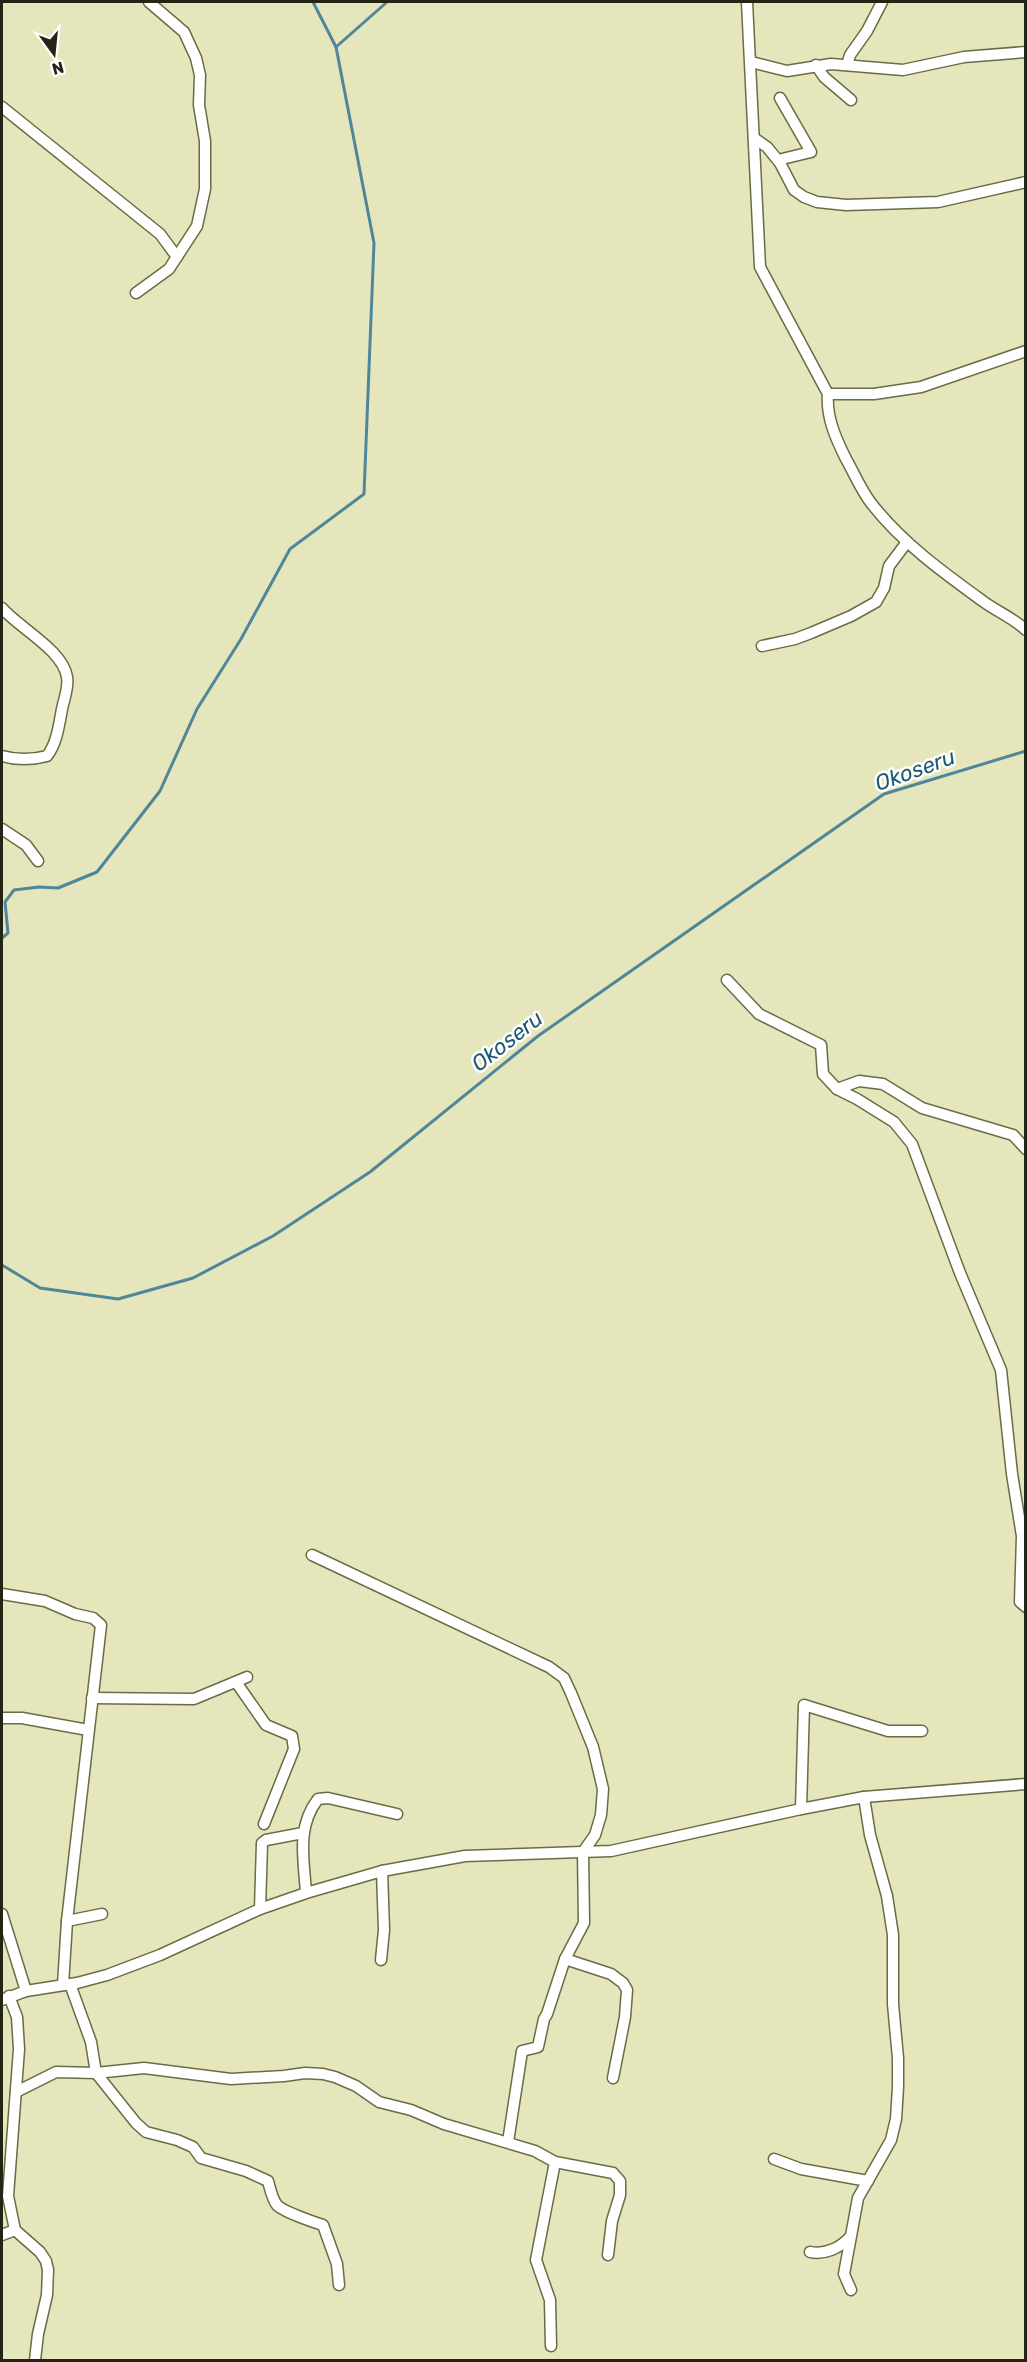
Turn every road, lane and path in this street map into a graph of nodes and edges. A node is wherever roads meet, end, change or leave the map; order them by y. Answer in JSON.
{"nodes":[{"id":1,"x":149,"y":2,"type":"edge"},
{"id":2,"x":747,"y":2,"type":"edge"},
{"id":3,"x":882,"y":2,"type":"edge"},
{"id":4,"x":1026,"y":52,"type":"edge"},
{"id":5,"x":751,"y":62,"type":"junction"},
{"id":6,"x":816,"y":65,"type":"junction"},
{"id":7,"x":847,"y":65,"type":"junction"},
{"id":8,"x":780,"y":98,"type":"dead end"},
{"id":9,"x":851,"y":100,"type":"dead end"},
{"id":10,"x":2,"y":107,"type":"edge"},
{"id":11,"x":754,"y":138,"type":"junction"},
{"id":12,"x":780,"y":163,"type":"junction"},
{"id":13,"x":1026,"y":182,"type":"edge"},
{"id":14,"x":177,"y":257,"type":"junction"},
{"id":15,"x":135,"y":293,"type":"dead end"},
{"id":16,"x":1026,"y":351,"type":"edge"},
{"id":17,"x":828,"y":394,"type":"junction"},
{"id":18,"x":908,"y":542,"type":"junction"},
{"id":19,"x":2,"y":608,"type":"edge"},
{"id":20,"x":1026,"y":630,"type":"edge"},
{"id":21,"x":762,"y":646,"type":"dead end"},
{"id":22,"x":2,"y":756,"type":"edge"},
{"id":23,"x":2,"y":829,"type":"edge"},
{"id":24,"x":38,"y":861,"type":"dead end"},
{"id":25,"x":727,"y":980,"type":"dead end"},
{"id":26,"x":837,"y":1089,"type":"junction"},
{"id":27,"x":1026,"y":1149,"type":"edge"},
{"id":28,"x":312,"y":1555,"type":"dead end"},
{"id":29,"x":2,"y":1593,"type":"edge"},
{"id":30,"x":1026,"y":1607,"type":"edge"},
{"id":31,"x":247,"y":1677,"type":"dead end"},
{"id":32,"x":236,"y":1682,"type":"junction"},
{"id":33,"x":92,"y":1698,"type":"junction"},
{"id":34,"x":2,"y":1718,"type":"edge"},
{"id":35,"x":88,"y":1730,"type":"junction"},
{"id":36,"x":922,"y":1731,"type":"dead end"},
{"id":37,"x":1026,"y":1784,"type":"edge"},
{"id":38,"x":864,"y":1797,"type":"junction"},
{"id":39,"x":801,"y":1809,"type":"junction"},
{"id":40,"x":397,"y":1814,"type":"dead end"},
{"id":41,"x":264,"y":1824,"type":"dead end"},
{"id":42,"x":303,"y":1833,"type":"junction"},
{"id":43,"x":583,"y":1852,"type":"junction"},
{"id":44,"x":382,"y":1871,"type":"junction"},
{"id":45,"x":306,"y":1893,"type":"junction"},
{"id":46,"x":260,"y":1909,"type":"junction"},
{"id":47,"x":2,"y":1914,"type":"edge"},
{"id":48,"x":102,"y":1914,"type":"dead end"},
{"id":49,"x":67,"y":1921,"type":"junction"},
{"id":50,"x":565,"y":1959,"type":"junction"},
{"id":51,"x":381,"y":1960,"type":"dead end"},
{"id":52,"x":67,"y":1985,"type":"junction"},
{"id":53,"x":26,"y":1991,"type":"junction"},
{"id":54,"x":5,"y":1998,"type":"edge"},
{"id":55,"x":96,"y":2073,"type":"junction"},
{"id":56,"x":613,"y":2078,"type":"dead end"},
{"id":57,"x":16,"y":2092,"type":"junction"},
{"id":58,"x":508,"y":2142,"type":"junction"},
{"id":59,"x":774,"y":2159,"type":"dead end"},
{"id":60,"x":555,"y":2162,"type":"junction"},
{"id":61,"x":868,"y":2181,"type":"junction"},
{"id":62,"x":15,"y":2230,"type":"junction"},
{"id":63,"x":853,"y":2234,"type":"junction"},
{"id":64,"x":2,"y":2235,"type":"edge"},
{"id":65,"x":810,"y":2252,"type":"dead end"},
{"id":66,"x":609,"y":2255,"type":"dead end"},
{"id":67,"x":339,"y":2285,"type":"dead end"},
{"id":68,"x":851,"y":2290,"type":"dead end"},
{"id":69,"x":551,"y":2346,"type":"dead end"},
{"id":70,"x":35,"y":2361,"type":"edge"}],
"edges":[{"from":1,"to":14,"type":"street"},
{"from":2,"to":5,"type":"street"},
{"from":3,"to":7,"type":"street"},
{"from":4,"to":7,"type":"street"},
{"from":5,"to":6,"type":"street"},
{"from":5,"to":11,"type":"street"},
{"from":6,"to":7,"type":"street"},
{"from":6,"to":9,"type":"street"},
{"from":8,"to":12,"type":"street"},
{"from":10,"to":14,"type":"street"},
{"from":11,"to":12,"type":"street"},
{"from":11,"to":17,"type":"street"},
{"from":12,"to":13,"type":"street"},
{"from":14,"to":15,"type":"street"},
{"from":16,"to":17,"type":"street"},
{"from":17,"to":18,"type":"street"},
{"from":18,"to":20,"type":"street"},
{"from":18,"to":21,"type":"street"},
{"from":19,"to":22,"type":"street"},
{"from":23,"to":24,"type":"street"},
{"from":25,"to":26,"type":"street"},
{"from":26,"to":27,"type":"street"},
{"from":26,"to":30,"type":"street"},
{"from":28,"to":43,"type":"street"},
{"from":29,"to":33,"type":"street"},
{"from":31,"to":32,"type":"street"},
{"from":32,"to":33,"type":"street"},
{"from":32,"to":41,"type":"street"},
{"from":33,"to":35,"type":"street"},
{"from":34,"to":35,"type":"street"},
{"from":35,"to":49,"type":"street"},
{"from":36,"to":39,"type":"street"},
{"from":37,"to":38,"type":"street"},
{"from":38,"to":39,"type":"street"},
{"from":38,"to":61,"type":"street"},
{"from":39,"to":43,"type":"street"},
{"from":40,"to":42,"type":"street"},
{"from":42,"to":45,"type":"street"},
{"from":42,"to":46,"type":"street"},
{"from":43,"to":44,"type":"street"},
{"from":43,"to":50,"type":"street"},
{"from":44,"to":45,"type":"street"},
{"from":44,"to":51,"type":"street"},
{"from":45,"to":46,"type":"street"},
{"from":46,"to":52,"type":"street"},
{"from":47,"to":53,"type":"street"},
{"from":48,"to":49,"type":"street"},
{"from":49,"to":52,"type":"street"},
{"from":50,"to":56,"type":"street"},
{"from":50,"to":58,"type":"street"},
{"from":52,"to":53,"type":"street"},
{"from":52,"to":55,"type":"street"},
{"from":53,"to":54,"type":"street"},
{"from":54,"to":57,"type":"street"},
{"from":55,"to":57,"type":"street"},
{"from":55,"to":58,"type":"street"},
{"from":55,"to":67,"type":"street"},
{"from":57,"to":62,"type":"street"},
{"from":58,"to":60,"type":"street"},
{"from":59,"to":61,"type":"street"},
{"from":60,"to":66,"type":"street"},
{"from":60,"to":69,"type":"street"},
{"from":61,"to":63,"type":"street"},
{"from":62,"to":64,"type":"street"},
{"from":62,"to":70,"type":"street"},
{"from":63,"to":65,"type":"street"},
{"from":63,"to":68,"type":"street"}]}
